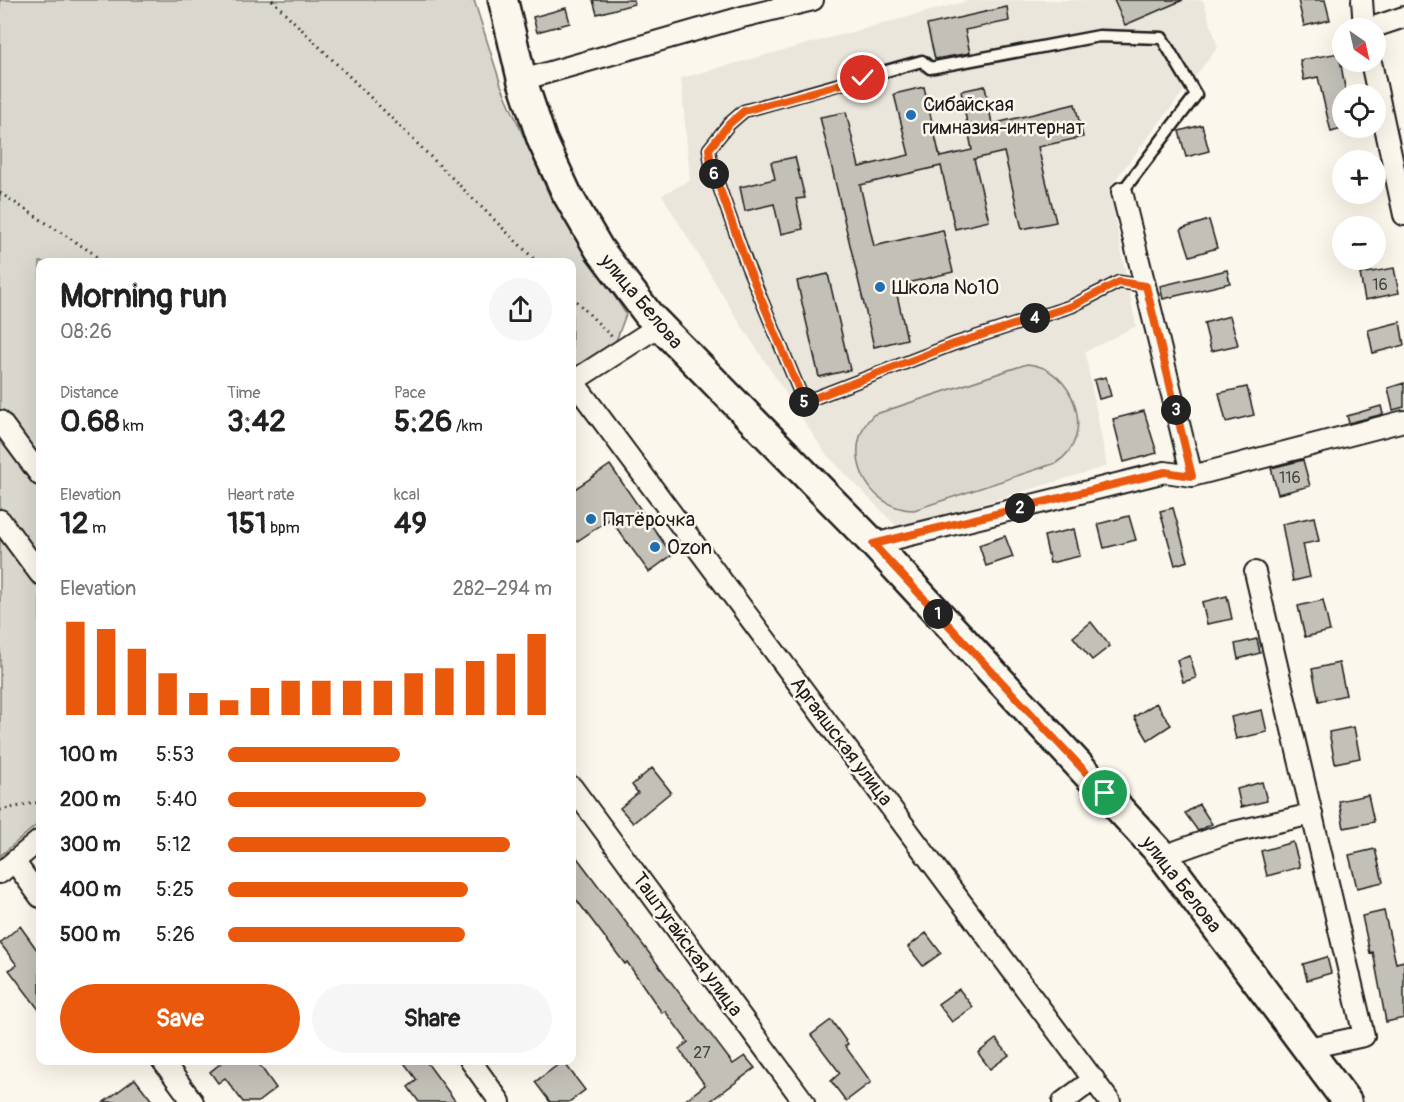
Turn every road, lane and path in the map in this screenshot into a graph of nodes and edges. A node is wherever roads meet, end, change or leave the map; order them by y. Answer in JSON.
{"nodes":[{"id":1,"x":272,"y":0,"type":"edge"},
{"id":2,"x":503,"y":0,"type":"edge"},
{"id":3,"x":813,"y":0,"type":"edge"},
{"id":4,"x":1362,"y":0,"type":"edge"},
{"id":5,"x":739,"y":9,"type":"edge"},
{"id":6,"x":1404,"y":17,"type":"edge"},
{"id":7,"x":1363,"y":18,"type":"edge"},
{"id":8,"x":1386,"y":23,"type":"edge"},
{"id":9,"x":1373,"y":72,"type":"edge"},
{"id":10,"x":522,"y":80,"type":"junction"},
{"id":11,"x":1122,"y":192,"type":"joint"},
{"id":12,"x":0,"y":194,"type":"edge"},
{"id":13,"x":1404,"y":215,"type":"edge"},
{"id":14,"x":98,"y":258,"type":"edge"},
{"id":15,"x":533,"y":258,"type":"edge"},
{"id":16,"x":1146,"y":286,"type":"junction"},
{"id":17,"x":576,"y":301,"type":"edge"},
{"id":18,"x":659,"y":326,"type":"junction"},
{"id":19,"x":624,"y":349,"type":"junction"},
{"id":20,"x":576,"y":379,"type":"edge"},
{"id":21,"x":576,"y":386,"type":"edge"},
{"id":22,"x":0,"y":421,"type":"edge"},
{"id":23,"x":1404,"y":421,"type":"edge"},
{"id":24,"x":36,"y":470,"type":"edge"},
{"id":25,"x":1192,"y":476,"type":"junction"},
{"id":26,"x":0,"y":520,"type":"edge"},
{"id":27,"x":873,"y":544,"type":"junction"},
{"id":28,"x":36,"y":569,"type":"edge"},
{"id":29,"x":1255,"y":572,"type":"dead end"},
{"id":30,"x":576,"y":792,"type":"edge"},
{"id":31,"x":36,"y":803,"type":"edge"},
{"id":32,"x":0,"y":810,"type":"edge"},
{"id":33,"x":1312,"y":814,"type":"junction"},
{"id":34,"x":36,"y":843,"type":"edge"},
{"id":35,"x":1163,"y":856,"type":"junction"},
{"id":36,"x":7,"y":867,"type":"edge"},
{"id":37,"x":36,"y":893,"type":"edge"},
{"id":38,"x":1308,"y":1048,"type":"junction"},
{"id":39,"x":166,"y":1065,"type":"edge"},
{"id":40,"x":474,"y":1065,"type":"edge"},
{"id":41,"x":1094,"y":1079,"type":"junction"},
{"id":42,"x":193,"y":1102,"type":"edge"},
{"id":43,"x":500,"y":1102,"type":"edge"},
{"id":44,"x":804,"y":1102,"type":"edge"},
{"id":45,"x":1063,"y":1102,"type":"edge"},
{"id":46,"x":1110,"y":1102,"type":"edge"},
{"id":47,"x":1347,"y":1102,"type":"edge"}],
"edges":[{"from":1,"to":15,"type":"path"},
{"from":2,"to":10,"type":"main road","name":"улица Белова"},
{"from":3,"to":5,"type":"street"},
{"from":4,"to":7,"type":"street"},
{"from":5,"to":10,"type":"street"},
{"from":6,"to":8,"type":"street"},
{"from":9,"to":13,"type":"street"},
{"from":10,"to":18,"type":"main road","name":"улица Белова"},
{"from":11,"to":16,"type":"street"},
{"from":11,"to":16,"type":"lane"},
{"from":12,"to":14,"type":"path"},
{"from":16,"to":25,"type":"street"},
{"from":17,"to":19,"type":"path"},
{"from":18,"to":19,"type":"street"},
{"from":18,"to":27,"type":"main road","name":"улица Белова"},
{"from":19,"to":20,"type":"street"},
{"from":21,"to":41,"type":"street","name":"Аргаяшская улица"},
{"from":22,"to":24,"type":"street"},
{"from":23,"to":25,"type":"street"},
{"from":25,"to":27,"type":"street"},
{"from":26,"to":28,"type":"street"},
{"from":27,"to":35,"type":"main road","name":"улица Белова"},
{"from":29,"to":33,"type":"street"},
{"from":30,"to":44,"type":"street","name":"Таштугайская улица"},
{"from":31,"to":32,"type":"path"},
{"from":33,"to":35,"type":"street"},
{"from":33,"to":38,"type":"street"},
{"from":34,"to":36,"type":"street"},
{"from":35,"to":38,"type":"main road","name":"улица Белова"},
{"from":36,"to":37,"type":"street"},
{"from":38,"to":47,"type":"main road","name":"улица Белова"},
{"from":39,"to":42,"type":"street"},
{"from":40,"to":43,"type":"street"},
{"from":41,"to":45,"type":"street"},
{"from":41,"to":46,"type":"street","name":"Аргаяшская улица"}]}
